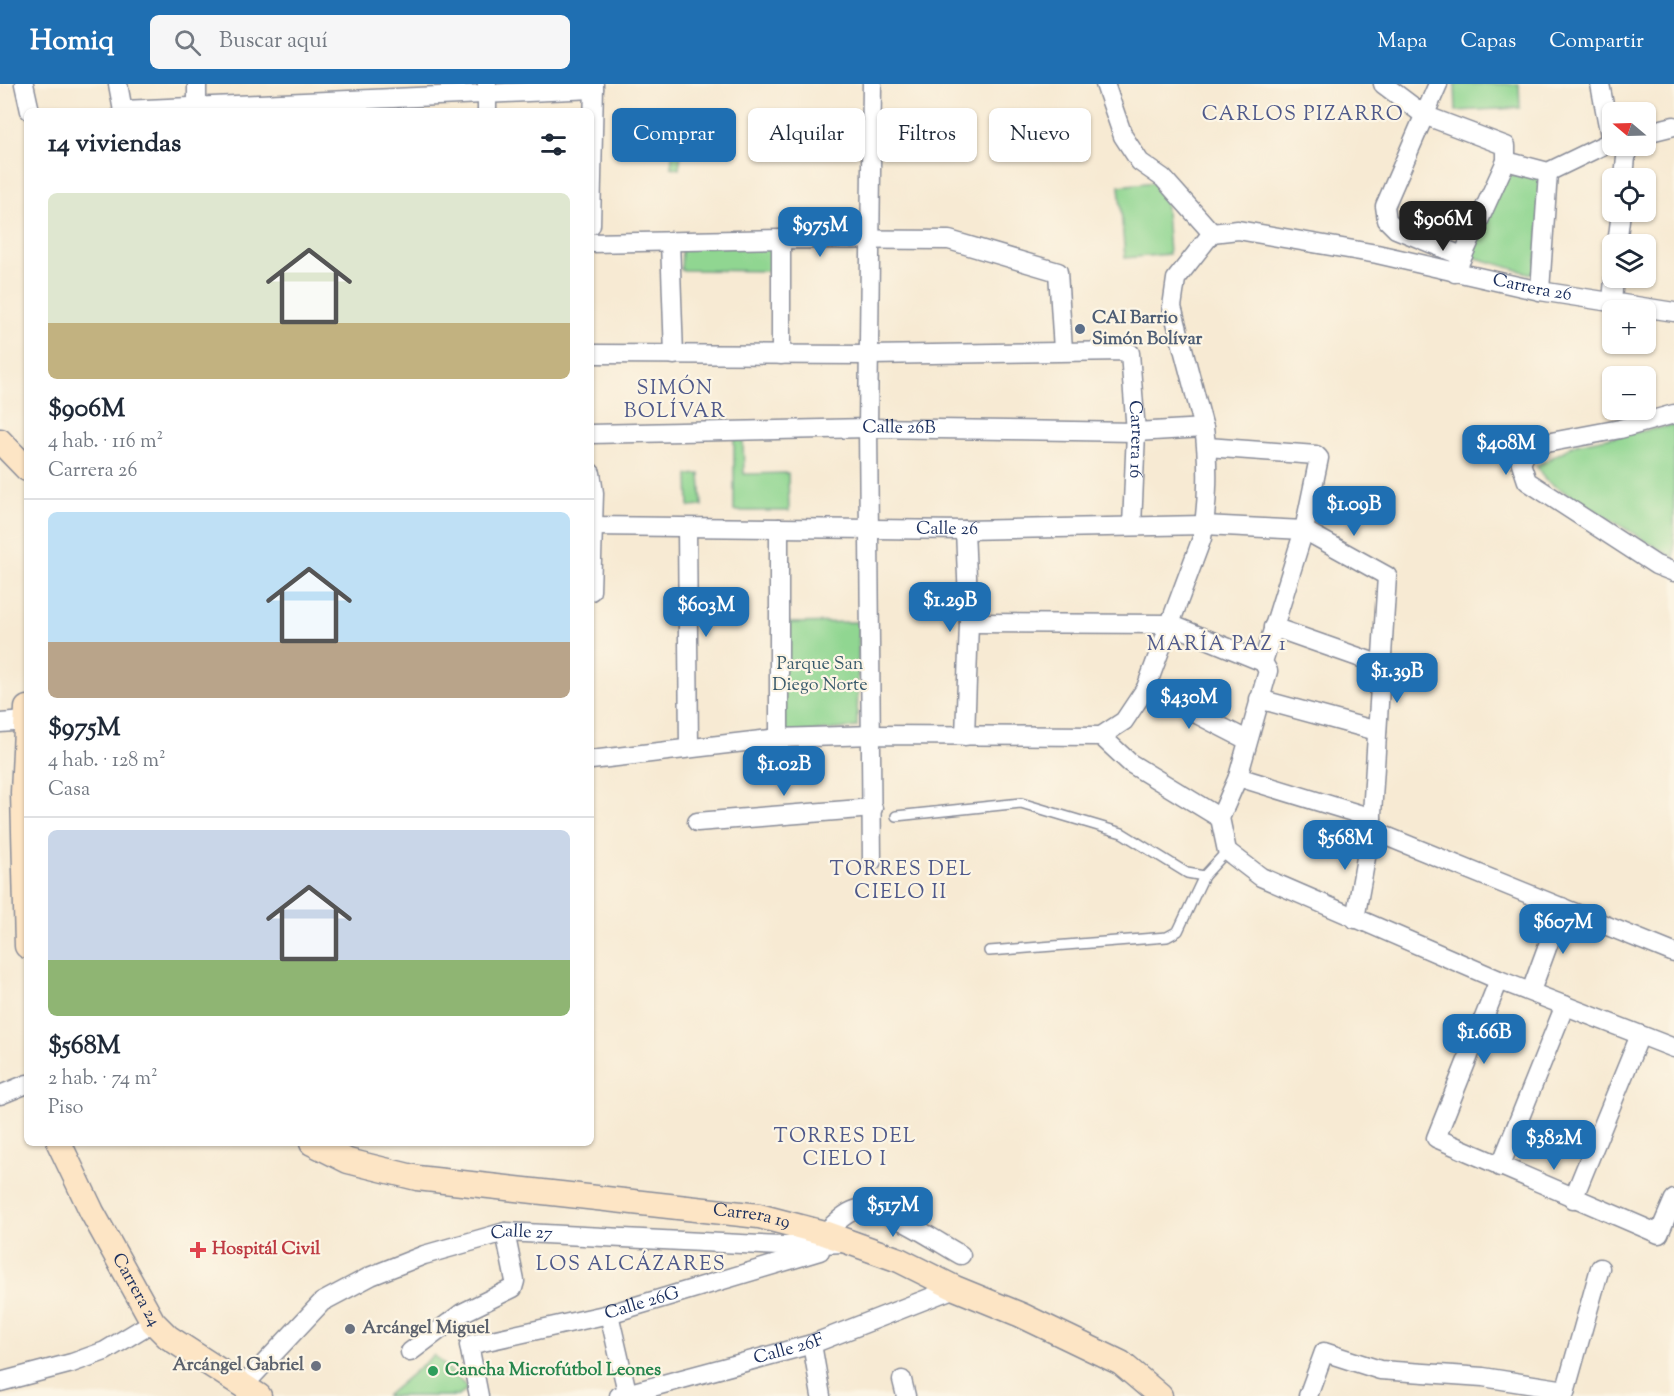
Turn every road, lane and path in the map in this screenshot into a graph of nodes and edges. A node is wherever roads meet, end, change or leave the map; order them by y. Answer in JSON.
{"nodes":[{"id":1,"x":24,"y":84,"type":"edge"},
{"id":2,"x":118,"y":84,"type":"edge"},
{"id":3,"x":197,"y":84,"type":"edge"},
{"id":4,"x":872,"y":84,"type":"edge"},
{"id":5,"x":1105,"y":84,"type":"edge"},
{"id":6,"x":1383,"y":84,"type":"edge"},
{"id":7,"x":1438,"y":84,"type":"edge"},
{"id":8,"x":1600,"y":84,"type":"edge"},
{"id":9,"x":594,"y":86,"type":"edge"},
{"id":10,"x":487,"y":96,"type":"edge"},
{"id":11,"x":1605,"y":102,"type":"edge"},
{"id":12,"x":388,"y":105,"type":"edge"},
{"id":13,"x":297,"y":107,"type":"edge"},
{"id":14,"x":29,"y":108,"type":"edge"},
{"id":15,"x":122,"y":108,"type":"edge"},
{"id":16,"x":197,"y":108,"type":"edge"},
{"id":17,"x":264,"y":108,"type":"edge"},
{"id":18,"x":594,"y":108,"type":"edge"},
{"id":19,"x":1424,"y":115,"type":"junction"},
{"id":20,"x":1674,"y":126,"type":"edge"},
{"id":21,"x":1656,"y":130,"type":"edge"},
{"id":22,"x":1602,"y":149,"type":"edge"},
{"id":23,"x":1506,"y":154,"type":"junction"},
{"id":24,"x":1548,"y":172,"type":"junction"},
{"id":25,"x":1212,"y":233,"type":"junction"},
{"id":26,"x":781,"y":239,"type":"junction"},
{"id":27,"x":670,"y":241,"type":"junction"},
{"id":28,"x":868,"y":241,"type":"junction"},
{"id":29,"x":594,"y":243,"type":"edge"},
{"id":30,"x":1459,"y":264,"type":"junction"},
{"id":31,"x":1540,"y":291,"type":"junction"},
{"id":32,"x":1602,"y":300,"type":"edge"},
{"id":33,"x":1656,"y":309,"type":"edge"},
{"id":34,"x":1674,"y":312,"type":"edge"},
{"id":35,"x":1063,"y":350,"type":"junction"},
{"id":36,"x":594,"y":354,"type":"edge"},
{"id":37,"x":781,"y":354,"type":"junction"},
{"id":38,"x":870,"y":355,"type":"junction"},
{"id":39,"x":674,"y":356,"type":"junction"},
{"id":40,"x":1674,"y":414,"type":"edge"},
{"id":41,"x":868,"y":428,"type":"junction"},
{"id":42,"x":1136,"y":432,"type":"junction"},
{"id":43,"x":594,"y":435,"type":"edge"},
{"id":44,"x":1206,"y":437,"type":"junction"},
{"id":45,"x":0,"y":441,"type":"edge"},
{"id":46,"x":24,"y":466,"type":"edge"},
{"id":47,"x":1204,"y":525,"type":"junction"},
{"id":48,"x":1132,"y":526,"type":"junction"},
{"id":49,"x":594,"y":527,"type":"edge"},
{"id":50,"x":687,"y":528,"type":"junction"},
{"id":51,"x":779,"y":528,"type":"junction"},
{"id":52,"x":869,"y":529,"type":"junction"},
{"id":53,"x":965,"y":530,"type":"junction"},
{"id":54,"x":1304,"y":530,"type":"junction"},
{"id":55,"x":1674,"y":572,"type":"edge"},
{"id":56,"x":969,"y":623,"type":"junction"},
{"id":57,"x":1170,"y":624,"type":"junction"},
{"id":58,"x":1273,"y":627,"type":"junction"},
{"id":59,"x":1263,"y":662,"type":"junction"},
{"id":60,"x":1381,"y":665,"type":"junction"},
{"id":61,"x":1146,"y":687,"type":"junction"},
{"id":62,"x":1259,"y":699,"type":"junction"},
{"id":63,"x":24,"y":716,"type":"edge"},
{"id":64,"x":0,"y":723,"type":"edge"},
{"id":65,"x":1377,"y":731,"type":"junction"},
{"id":66,"x":873,"y":735,"type":"junction"},
{"id":67,"x":965,"y":736,"type":"junction"},
{"id":68,"x":1101,"y":736,"type":"junction"},
{"id":69,"x":779,"y":738,"type":"junction"},
{"id":70,"x":1247,"y":740,"type":"junction"},
{"id":71,"x":689,"y":748,"type":"junction"},
{"id":72,"x":594,"y":760,"type":"edge"},
{"id":73,"x":24,"y":768,"type":"edge"},
{"id":74,"x":1238,"y":777,"type":"junction"},
{"id":75,"x":873,"y":808,"type":"junction"},
{"id":76,"x":896,"y":816,"type":"dead end"},
{"id":77,"x":1220,"y":818,"type":"junction"},
{"id":78,"x":697,"y":822,"type":"dead end"},
{"id":79,"x":1371,"y":824,"type":"junction"},
{"id":80,"x":24,"y":832,"type":"edge"},
{"id":81,"x":1227,"y":851,"type":"junction"},
{"id":82,"x":872,"y":861,"type":"dead end"},
{"id":83,"x":1204,"y":876,"type":"junction"},
{"id":84,"x":1562,"y":907,"type":"junction"},
{"id":85,"x":1354,"y":919,"type":"junction"},
{"id":86,"x":989,"y":951,"type":"dead end"},
{"id":87,"x":1674,"y":953,"type":"edge"},
{"id":88,"x":1499,"y":980,"type":"junction"},
{"id":89,"x":1531,"y":991,"type":"junction"},
{"id":90,"x":1565,"y":1005,"type":"junction"},
{"id":91,"x":1640,"y":1035,"type":"junction"},
{"id":92,"x":1674,"y":1048,"type":"edge"},
{"id":93,"x":24,"y":1085,"type":"edge"},
{"id":94,"x":0,"y":1095,"type":"edge"},
{"id":95,"x":60,"y":1146,"type":"edge"},
{"id":96,"x":318,"y":1146,"type":"edge"},
{"id":97,"x":1500,"y":1167,"type":"junction"},
{"id":98,"x":1574,"y":1199,"type":"junction"},
{"id":99,"x":1674,"y":1199,"type":"edge"},
{"id":100,"x":505,"y":1232,"type":"junction"},
{"id":101,"x":824,"y":1233,"type":"junction"},
{"id":102,"x":848,"y":1243,"type":"junction"},
{"id":103,"x":961,"y":1255,"type":"dead end"},
{"id":104,"x":1600,"y":1268,"type":"dead end"},
{"id":105,"x":955,"y":1288,"type":"junction"},
{"id":106,"x":609,"y":1314,"type":"junction"},
{"id":107,"x":153,"y":1322,"type":"junction"},
{"id":108,"x":812,"y":1344,"type":"junction"},
{"id":109,"x":410,"y":1352,"type":"dead end"},
{"id":110,"x":0,"y":1382,"type":"edge"},
{"id":111,"x":252,"y":1390,"type":"edge"},
{"id":112,"x":1565,"y":1393,"type":"edge"},
{"id":113,"x":625,"y":1395,"type":"edge"},
{"id":114,"x":479,"y":1396,"type":"edge"},
{"id":115,"x":821,"y":1396,"type":"edge"},
{"id":116,"x":1160,"y":1396,"type":"edge"},
{"id":117,"x":1308,"y":1396,"type":"edge"}],
"edges":[{"from":1,"to":14,"type":"street"},
{"from":2,"to":15,"type":"street"},
{"from":3,"to":16,"type":"street"},
{"from":4,"to":28,"type":"street"},
{"from":5,"to":25,"type":"street"},
{"from":6,"to":19,"type":"street"},
{"from":7,"to":19,"type":"street"},
{"from":8,"to":11,"type":"street"},
{"from":9,"to":10,"type":"street"},
{"from":9,"to":18,"type":"street"},
{"from":10,"to":12,"type":"street"},
{"from":12,"to":13,"type":"street"},
{"from":13,"to":17,"type":"street"},
{"from":19,"to":23,"type":"street"},
{"from":19,"to":30,"type":"street"},
{"from":20,"to":21,"type":"street"},
{"from":22,"to":24,"type":"street"},
{"from":23,"to":24,"type":"street"},
{"from":23,"to":30,"type":"street"},
{"from":24,"to":31,"type":"street"},
{"from":25,"to":30,"type":"street","name":"Carrera 26"},
{"from":25,"to":44,"type":"street"},
{"from":26,"to":27,"type":"street"},
{"from":26,"to":28,"type":"street"},
{"from":26,"to":37,"type":"street"},
{"from":27,"to":29,"type":"street"},
{"from":27,"to":39,"type":"street"},
{"from":28,"to":35,"type":"street"},
{"from":28,"to":38,"type":"street"},
{"from":30,"to":31,"type":"street","name":"Carrera 26"},
{"from":31,"to":32,"type":"street","name":"Carrera 26"},
{"from":33,"to":34,"type":"street","name":"Carrera 26"},
{"from":35,"to":38,"type":"street"},
{"from":35,"to":42,"type":"street","name":"Carrera 16"},
{"from":36,"to":39,"type":"street"},
{"from":37,"to":38,"type":"street"},
{"from":37,"to":39,"type":"street"},
{"from":38,"to":41,"type":"street"},
{"from":40,"to":55,"type":"street"},
{"from":41,"to":42,"type":"street","name":"Calle 26B"},
{"from":41,"to":43,"type":"street","name":"Calle 26B"},
{"from":41,"to":52,"type":"street"},
{"from":42,"to":44,"type":"street","name":"Calle 26B"},
{"from":42,"to":48,"type":"street","name":"Carrera 16"},
{"from":44,"to":47,"type":"street"},
{"from":44,"to":54,"type":"street","name":"Calle 26B"},
{"from":45,"to":46,"type":"street"},
{"from":47,"to":48,"type":"street","name":"Calle 26"},
{"from":47,"to":54,"type":"street","name":"Calle 26"},
{"from":47,"to":57,"type":"street"},
{"from":48,"to":53,"type":"street","name":"Calle 26"},
{"from":49,"to":50,"type":"street","name":"Calle 26"},
{"from":50,"to":51,"type":"street","name":"Calle 26"},
{"from":50,"to":71,"type":"street"},
{"from":51,"to":52,"type":"street","name":"Calle 26"},
{"from":51,"to":69,"type":"street"},
{"from":52,"to":53,"type":"street","name":"Calle 26"},
{"from":52,"to":66,"type":"street"},
{"from":53,"to":56,"type":"street"},
{"from":54,"to":58,"type":"street"},
{"from":54,"to":60,"type":"street"},
{"from":56,"to":57,"type":"street"},
{"from":56,"to":67,"type":"street"},
{"from":57,"to":59,"type":"street"},
{"from":57,"to":61,"type":"street"},
{"from":58,"to":59,"type":"street"},
{"from":58,"to":60,"type":"street"},
{"from":59,"to":62,"type":"street"},
{"from":60,"to":65,"type":"street"},
{"from":61,"to":68,"type":"street"},
{"from":61,"to":70,"type":"street"},
{"from":62,"to":65,"type":"street"},
{"from":62,"to":70,"type":"street"},
{"from":63,"to":64,"type":"street"},
{"from":65,"to":79,"type":"street"},
{"from":66,"to":67,"type":"street"},
{"from":66,"to":69,"type":"street"},
{"from":66,"to":75,"type":"street"},
{"from":67,"to":68,"type":"street"},
{"from":68,"to":77,"type":"street"},
{"from":69,"to":71,"type":"street"},
{"from":70,"to":74,"type":"street"},
{"from":71,"to":72,"type":"street"},
{"from":73,"to":80,"type":"street"},
{"from":74,"to":77,"type":"street"},
{"from":74,"to":79,"type":"street"},
{"from":75,"to":78,"type":"street"},
{"from":75,"to":82,"type":"street"},
{"from":76,"to":83,"type":"lane"},
{"from":77,"to":81,"type":"street"},
{"from":79,"to":84,"type":"street"},
{"from":79,"to":85,"type":"street"},
{"from":81,"to":83,"type":"lane"},
{"from":81,"to":85,"type":"street"},
{"from":83,"to":86,"type":"lane"},
{"from":84,"to":87,"type":"street"},
{"from":84,"to":89,"type":"street"},
{"from":85,"to":88,"type":"street"},
{"from":88,"to":89,"type":"street"},
{"from":88,"to":97,"type":"street"},
{"from":89,"to":90,"type":"street"},
{"from":90,"to":91,"type":"street"},
{"from":90,"to":97,"type":"street"},
{"from":91,"to":92,"type":"street"},
{"from":91,"to":98,"type":"street"},
{"from":93,"to":94,"type":"street"},
{"from":95,"to":107,"type":"street","name":"Carrera 24"},
{"from":96,"to":101,"type":"street","name":"Carrera 19"},
{"from":97,"to":98,"type":"street"},
{"from":98,"to":99,"type":"street"},
{"from":100,"to":102,"type":"street","name":"Calle 27"},
{"from":100,"to":109,"type":"street"},
{"from":100,"to":111,"type":"street","name":"Calle 27"},
{"from":101,"to":102,"type":"street","name":"Carrera 19"},
{"from":101,"to":103,"type":"street"},
{"from":102,"to":105,"type":"street","name":"Carrera 19"},
{"from":102,"to":106,"type":"street","name":"Calle 26G"},
{"from":104,"to":112,"type":"street"},
{"from":105,"to":108,"type":"street","name":"Calle 26F"},
{"from":105,"to":116,"type":"street","name":"Carrera 19"},
{"from":106,"to":113,"type":"street"},
{"from":106,"to":114,"type":"street","name":"Calle 26G"},
{"from":107,"to":110,"type":"street"},
{"from":107,"to":111,"type":"street","name":"Carrera 24"},
{"from":108,"to":113,"type":"street","name":"Calle 26F"},
{"from":108,"to":115,"type":"street"},
{"from":112,"to":117,"type":"street"}]}
